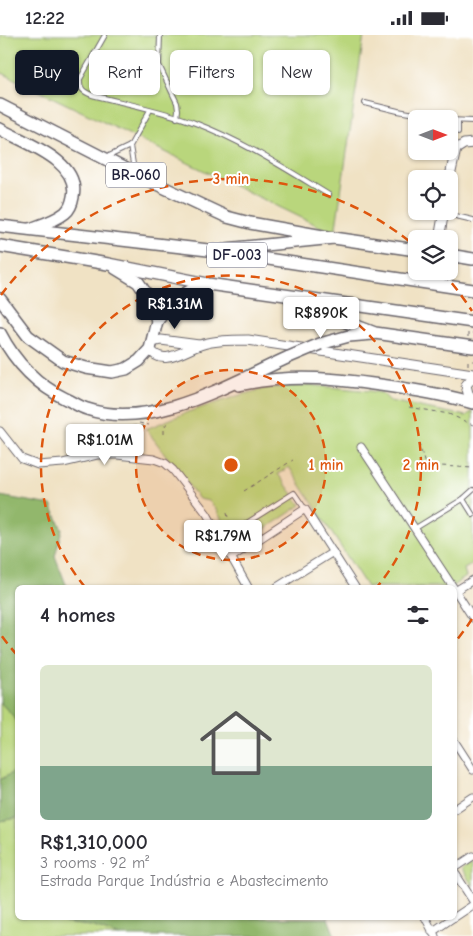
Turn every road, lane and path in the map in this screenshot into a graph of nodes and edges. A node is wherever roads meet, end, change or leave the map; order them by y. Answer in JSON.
{"nodes":[{"id":1,"x":105,"y":35,"type":"edge"},
{"id":2,"x":160,"y":35,"type":"edge"},
{"id":3,"x":365,"y":103,"type":"dead end"},
{"id":4,"x":0,"y":105,"type":"edge"},
{"id":5,"x":150,"y":111,"type":"junction"},
{"id":6,"x":408,"y":113,"type":"edge"},
{"id":7,"x":176,"y":118,"type":"junction"},
{"id":8,"x":458,"y":121,"type":"edge"},
{"id":9,"x":473,"y":121,"type":"edge"},
{"id":10,"x":0,"y":129,"type":"edge"},
{"id":11,"x":473,"y":143,"type":"edge"},
{"id":12,"x":130,"y":146,"type":"junction"},
{"id":13,"x":105,"y":158,"type":"junction"},
{"id":14,"x":451,"y":170,"type":"edge"},
{"id":15,"x":135,"y":174,"type":"junction"},
{"id":16,"x":329,"y":195,"type":"dead end"},
{"id":17,"x":458,"y":216,"type":"edge"},
{"id":18,"x":473,"y":221,"type":"edge"},
{"id":19,"x":0,"y":226,"type":"edge"},
{"id":20,"x":29,"y":230,"type":"junction"},
{"id":21,"x":334,"y":238,"type":"junction"},
{"id":22,"x":0,"y":246,"type":"edge"},
{"id":23,"x":408,"y":249,"type":"edge"},
{"id":24,"x":208,"y":250,"type":"junction"},
{"id":25,"x":458,"y":256,"type":"edge"},
{"id":26,"x":473,"y":259,"type":"edge"},
{"id":27,"x":108,"y":264,"type":"junction"},
{"id":28,"x":208,"y":284,"type":"junction"},
{"id":29,"x":473,"y":290,"type":"edge"},
{"id":30,"x":271,"y":294,"type":"junction"},
{"id":31,"x":0,"y":299,"type":"edge"},
{"id":32,"x":157,"y":321,"type":"junction"},
{"id":33,"x":473,"y":322,"type":"edge"},
{"id":34,"x":0,"y":333,"type":"edge"},
{"id":35,"x":375,"y":333,"type":"junction"},
{"id":36,"x":473,"y":333,"type":"edge"},
{"id":37,"x":473,"y":338,"type":"edge"},
{"id":38,"x":152,"y":345,"type":"junction"},
{"id":39,"x":200,"y":345,"type":"junction"},
{"id":40,"x":473,"y":347,"type":"edge"},
{"id":41,"x":473,"y":361,"type":"edge"},
{"id":42,"x":473,"y":366,"type":"edge"},
{"id":43,"x":443,"y":370,"type":"junction"},
{"id":44,"x":473,"y":376,"type":"edge"},
{"id":45,"x":466,"y":385,"type":"junction"},
{"id":46,"x":223,"y":389,"type":"junction"},
{"id":47,"x":473,"y":401,"type":"edge"},
{"id":48,"x":409,"y":407,"type":"dead end"},
{"id":49,"x":168,"y":421,"type":"dead end"},
{"id":50,"x":473,"y":425,"type":"edge"},
{"id":51,"x":144,"y":426,"type":"dead end"},
{"id":52,"x":0,"y":431,"type":"edge"},
{"id":53,"x":164,"y":435,"type":"dead end"},
{"id":54,"x":419,"y":443,"type":"dead end"},
{"id":55,"x":361,"y":447,"type":"dead end"},
{"id":56,"x":97,"y":455,"type":"junction"},
{"id":57,"x":293,"y":460,"type":"dead end"},
{"id":58,"x":473,"y":468,"type":"edge"},
{"id":59,"x":473,"y":490,"type":"edge"},
{"id":60,"x":244,"y":491,"type":"dead end"},
{"id":61,"x":463,"y":499,"type":"junction"},
{"id":62,"x":305,"y":509,"type":"junction"},
{"id":63,"x":227,"y":513,"type":"dead end"},
{"id":64,"x":473,"y":515,"type":"edge"},
{"id":65,"x":242,"y":526,"type":"dead end"},
{"id":66,"x":414,"y":529,"type":"junction"},
{"id":67,"x":333,"y":552,"type":"junction"},
{"id":68,"x":235,"y":555,"type":"junction"},
{"id":69,"x":473,"y":579,"type":"edge"},
{"id":70,"x":247,"y":585,"type":"edge"},
{"id":71,"x":280,"y":585,"type":"edge"},
{"id":72,"x":354,"y":585,"type":"edge"},
{"id":73,"x":452,"y":585,"type":"edge"},
{"id":74,"x":457,"y":589,"type":"edge"},
{"id":75,"x":457,"y":593,"type":"edge"},
{"id":76,"x":473,"y":618,"type":"edge"},
{"id":77,"x":457,"y":747,"type":"edge"},
{"id":78,"x":473,"y":769,"type":"edge"},
{"id":79,"x":473,"y":797,"type":"edge"},
{"id":80,"x":457,"y":808,"type":"edge"},
{"id":81,"x":473,"y":856,"type":"edge"},
{"id":82,"x":457,"y":867,"type":"edge"},
{"id":83,"x":457,"y":876,"type":"edge"},
{"id":84,"x":473,"y":901,"type":"edge"},
{"id":85,"x":473,"y":905,"type":"edge"},
{"id":86,"x":457,"y":915,"type":"edge"},
{"id":87,"x":426,"y":920,"type":"edge"},
{"id":88,"x":450,"y":920,"type":"edge"},
{"id":89,"x":433,"y":934,"type":"edge"}],
"edges":[{"from":1,"to":5,"type":"lane"},
{"from":2,"to":7,"type":"lane"},
{"from":3,"to":6,"type":"lane"},
{"from":4,"to":13,"type":"main road","number":"BR-060"},
{"from":5,"to":7,"type":"lane"},
{"from":5,"to":12,"type":"lane"},
{"from":7,"to":16,"type":"lane"},
{"from":8,"to":9,"type":"lane"},
{"from":10,"to":20,"type":"main road"},
{"from":11,"to":14,"type":"street"},
{"from":12,"to":13,"type":"lane"},
{"from":12,"to":15,"type":"lane"},
{"from":13,"to":15,"type":"main road","number":"BR-060"},
{"from":15,"to":21,"type":"main road","number":"BR-060"},
{"from":17,"to":18,"type":"lane"},
{"from":19,"to":20,"type":"main road","number":"DF-003"},
{"from":20,"to":24,"type":"main road","number":"DF-003"},
{"from":21,"to":23,"type":"main road","number":"BR-060"},
{"from":21,"to":24,"type":"main road"},
{"from":22,"to":27,"type":"main road","number":"DF-003"},
{"from":24,"to":29,"type":"main road","number":"DF-003"},
{"from":25,"to":26,"type":"main road"},
{"from":27,"to":28,"type":"main road","number":"DF-003"},
{"from":27,"to":32,"type":"main road"},
{"from":28,"to":30,"type":"main road","number":"DF-003"},
{"from":28,"to":32,"type":"main road"},
{"from":30,"to":33,"type":"main road","number":"DF-003"},
{"from":30,"to":35,"type":"main road"},
{"from":31,"to":38,"type":"main road"},
{"from":32,"to":38,"type":"main road"},
{"from":34,"to":46,"type":"main road"},
{"from":35,"to":40,"type":"main road"},
{"from":35,"to":46,"type":"main road","bridge":true},
{"from":36,"to":37,"type":"path"},
{"from":38,"to":39,"type":"street"},
{"from":38,"to":39,"type":"street"},
{"from":39,"to":43,"type":"street"},
{"from":41,"to":42,"type":"path"},
{"from":43,"to":44,"type":"street"},
{"from":43,"to":45,"type":"street"},
{"from":44,"to":45,"type":"street"},
{"from":45,"to":47,"type":"street"},
{"from":46,"to":47,"type":"main road"},
{"from":48,"to":50,"type":"path"},
{"from":49,"to":53,"type":"path"},
{"from":51,"to":56,"type":"path"},
{"from":52,"to":56,"type":"street"},
{"from":54,"to":58,"type":"path"},
{"from":55,"to":66,"type":"street"},
{"from":56,"to":68,"type":"street"},
{"from":57,"to":60,"type":"path"},
{"from":59,"to":61,"type":"lane"},
{"from":61,"to":64,"type":"lane"},
{"from":61,"to":66,"type":"lane"},
{"from":62,"to":65,"type":"lane"},
{"from":62,"to":67,"type":"street"},
{"from":62,"to":68,"type":"street"},
{"from":63,"to":68,"type":"path"},
{"from":66,"to":73,"type":"street"},
{"from":67,"to":71,"type":"street"},
{"from":67,"to":72,"type":"street"},
{"from":68,"to":70,"type":"street"},
{"from":69,"to":74,"type":"street"},
{"from":75,"to":76,"type":"street"},
{"from":77,"to":78,"type":"street"},
{"from":79,"to":80,"type":"street"},
{"from":81,"to":82,"type":"street"},
{"from":83,"to":84,"type":"street"},
{"from":85,"to":86,"type":"street"},
{"from":87,"to":89,"type":"street"},
{"from":88,"to":89,"type":"street"}]}
